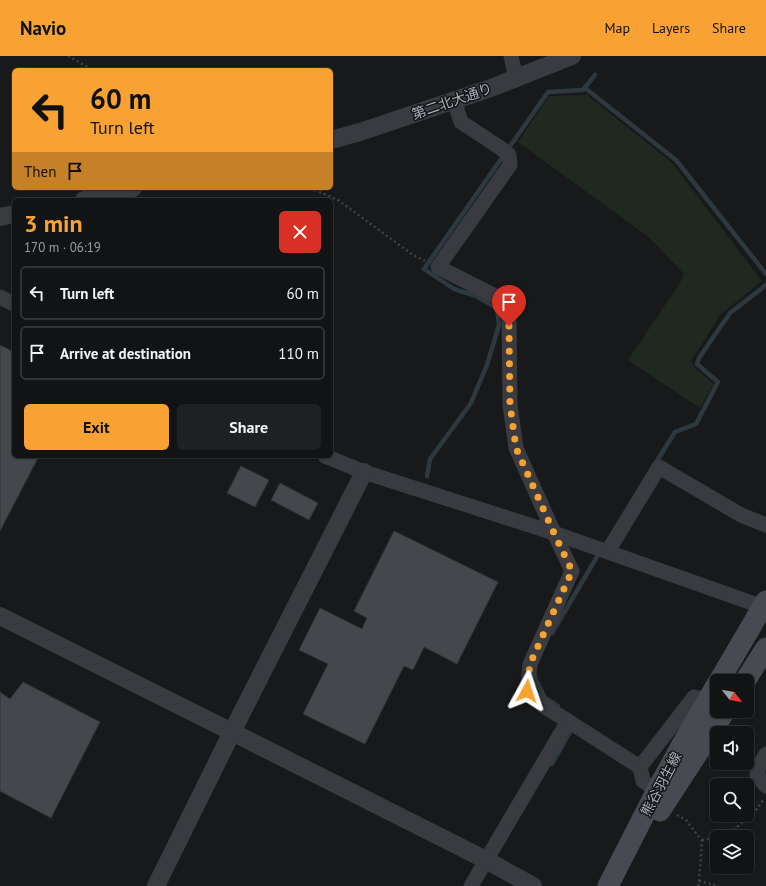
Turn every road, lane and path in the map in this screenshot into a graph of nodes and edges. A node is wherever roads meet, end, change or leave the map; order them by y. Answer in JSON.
{"nodes":[{"id":1,"x":68,"y":56,"type":"edge"},
{"id":2,"x":511,"y":56,"type":"edge"},
{"id":3,"x":572,"y":56,"type":"edge"},
{"id":4,"x":89,"y":68,"type":"edge"},
{"id":5,"x":516,"y":78,"type":"junction"},
{"id":6,"x":454,"y":100,"type":"junction"},
{"id":7,"x":333,"y":139,"type":"edge"},
{"id":8,"x":125,"y":190,"type":"edge"},
{"id":9,"x":315,"y":190,"type":"edge"},
{"id":10,"x":92,"y":198,"type":"edge"},
{"id":11,"x":12,"y":214,"type":"edge"},
{"id":12,"x":0,"y":217,"type":"edge"},
{"id":13,"x":419,"y":258,"type":"dead end"},
{"id":14,"x":0,"y":297,"type":"edge"},
{"id":15,"x":12,"y":303,"type":"edge"},
{"id":16,"x":330,"y":458,"type":"edge"},
{"id":17,"x":364,"y":472,"type":"junction"},
{"id":18,"x":766,"y":525,"type":"edge"},
{"id":19,"x":554,"y":533,"type":"junction"},
{"id":20,"x":608,"y":552,"type":"junction"},
{"id":21,"x":765,"y":605,"type":"edge"},
{"id":22,"x":0,"y":616,"type":"edge"},
{"id":23,"x":766,"y":648,"type":"edge"},
{"id":24,"x":723,"y":674,"type":"edge"},
{"id":25,"x":749,"y":674,"type":"edge"},
{"id":26,"x":710,"y":693,"type":"edge"},
{"id":27,"x":710,"y":696,"type":"edge"},
{"id":28,"x":720,"y":718,"type":"edge"},
{"id":29,"x":568,"y":720,"type":"junction"},
{"id":30,"x":232,"y":732,"type":"junction"},
{"id":31,"x":766,"y":754,"type":"edge"},
{"id":32,"x":640,"y":767,"type":"junction"},
{"id":33,"x":766,"y":786,"type":"edge"},
{"id":34,"x":766,"y":797,"type":"edge"},
{"id":35,"x":660,"y":798,"type":"junction"},
{"id":36,"x":734,"y":830,"type":"edge"},
{"id":37,"x":710,"y":839,"type":"edge"},
{"id":38,"x":702,"y":840,"type":"junction"},
{"id":39,"x":486,"y":860,"type":"junction"},
{"id":40,"x":699,"y":881,"type":"junction"},
{"id":41,"x":156,"y":886,"type":"edge"},
{"id":42,"x":471,"y":886,"type":"edge"},
{"id":43,"x":533,"y":886,"type":"edge"},
{"id":44,"x":609,"y":886,"type":"edge"},
{"id":45,"x":698,"y":886,"type":"edge"},
{"id":46,"x":718,"y":886,"type":"edge"}],
"edges":[{"from":1,"to":4,"type":"path"},
{"from":2,"to":5,"type":"street"},
{"from":3,"to":5,"type":"street","name":"第二北大通り"},
{"from":5,"to":6,"type":"street","name":"第二北大通り"},
{"from":6,"to":7,"type":"street","name":"第二北大通り"},
{"from":6,"to":19,"type":"street"},
{"from":8,"to":10,"type":"street"},
{"from":9,"to":13,"type":"path"},
{"from":11,"to":12,"type":"street"},
{"from":14,"to":15,"type":"street"},
{"from":16,"to":17,"type":"street"},
{"from":17,"to":19,"type":"street"},
{"from":17,"to":30,"type":"street"},
{"from":18,"to":20,"type":"street"},
{"from":19,"to":20,"type":"street"},
{"from":19,"to":29,"type":"street"},
{"from":20,"to":21,"type":"street"},
{"from":21,"to":24,"type":"main road"},
{"from":22,"to":30,"type":"street"},
{"from":23,"to":25,"type":"main road"},
{"from":26,"to":32,"type":"street"},
{"from":27,"to":35,"type":"main road","name":"熊谷羽生線"},
{"from":28,"to":35,"type":"main road","name":"熊谷羽生線"},
{"from":29,"to":32,"type":"street"},
{"from":29,"to":39,"type":"street"},
{"from":30,"to":39,"type":"street"},
{"from":30,"to":41,"type":"street"},
{"from":31,"to":33,"type":"street"},
{"from":32,"to":35,"type":"street"},
{"from":34,"to":36,"type":"path"},
{"from":35,"to":38,"type":"path"},
{"from":35,"to":44,"type":"main road","name":"熊谷羽生線"},
{"from":37,"to":38,"type":"path"},
{"from":38,"to":40,"type":"path"},
{"from":39,"to":42,"type":"street"},
{"from":39,"to":43,"type":"street"},
{"from":40,"to":45,"type":"path"},
{"from":40,"to":46,"type":"path"}]}
